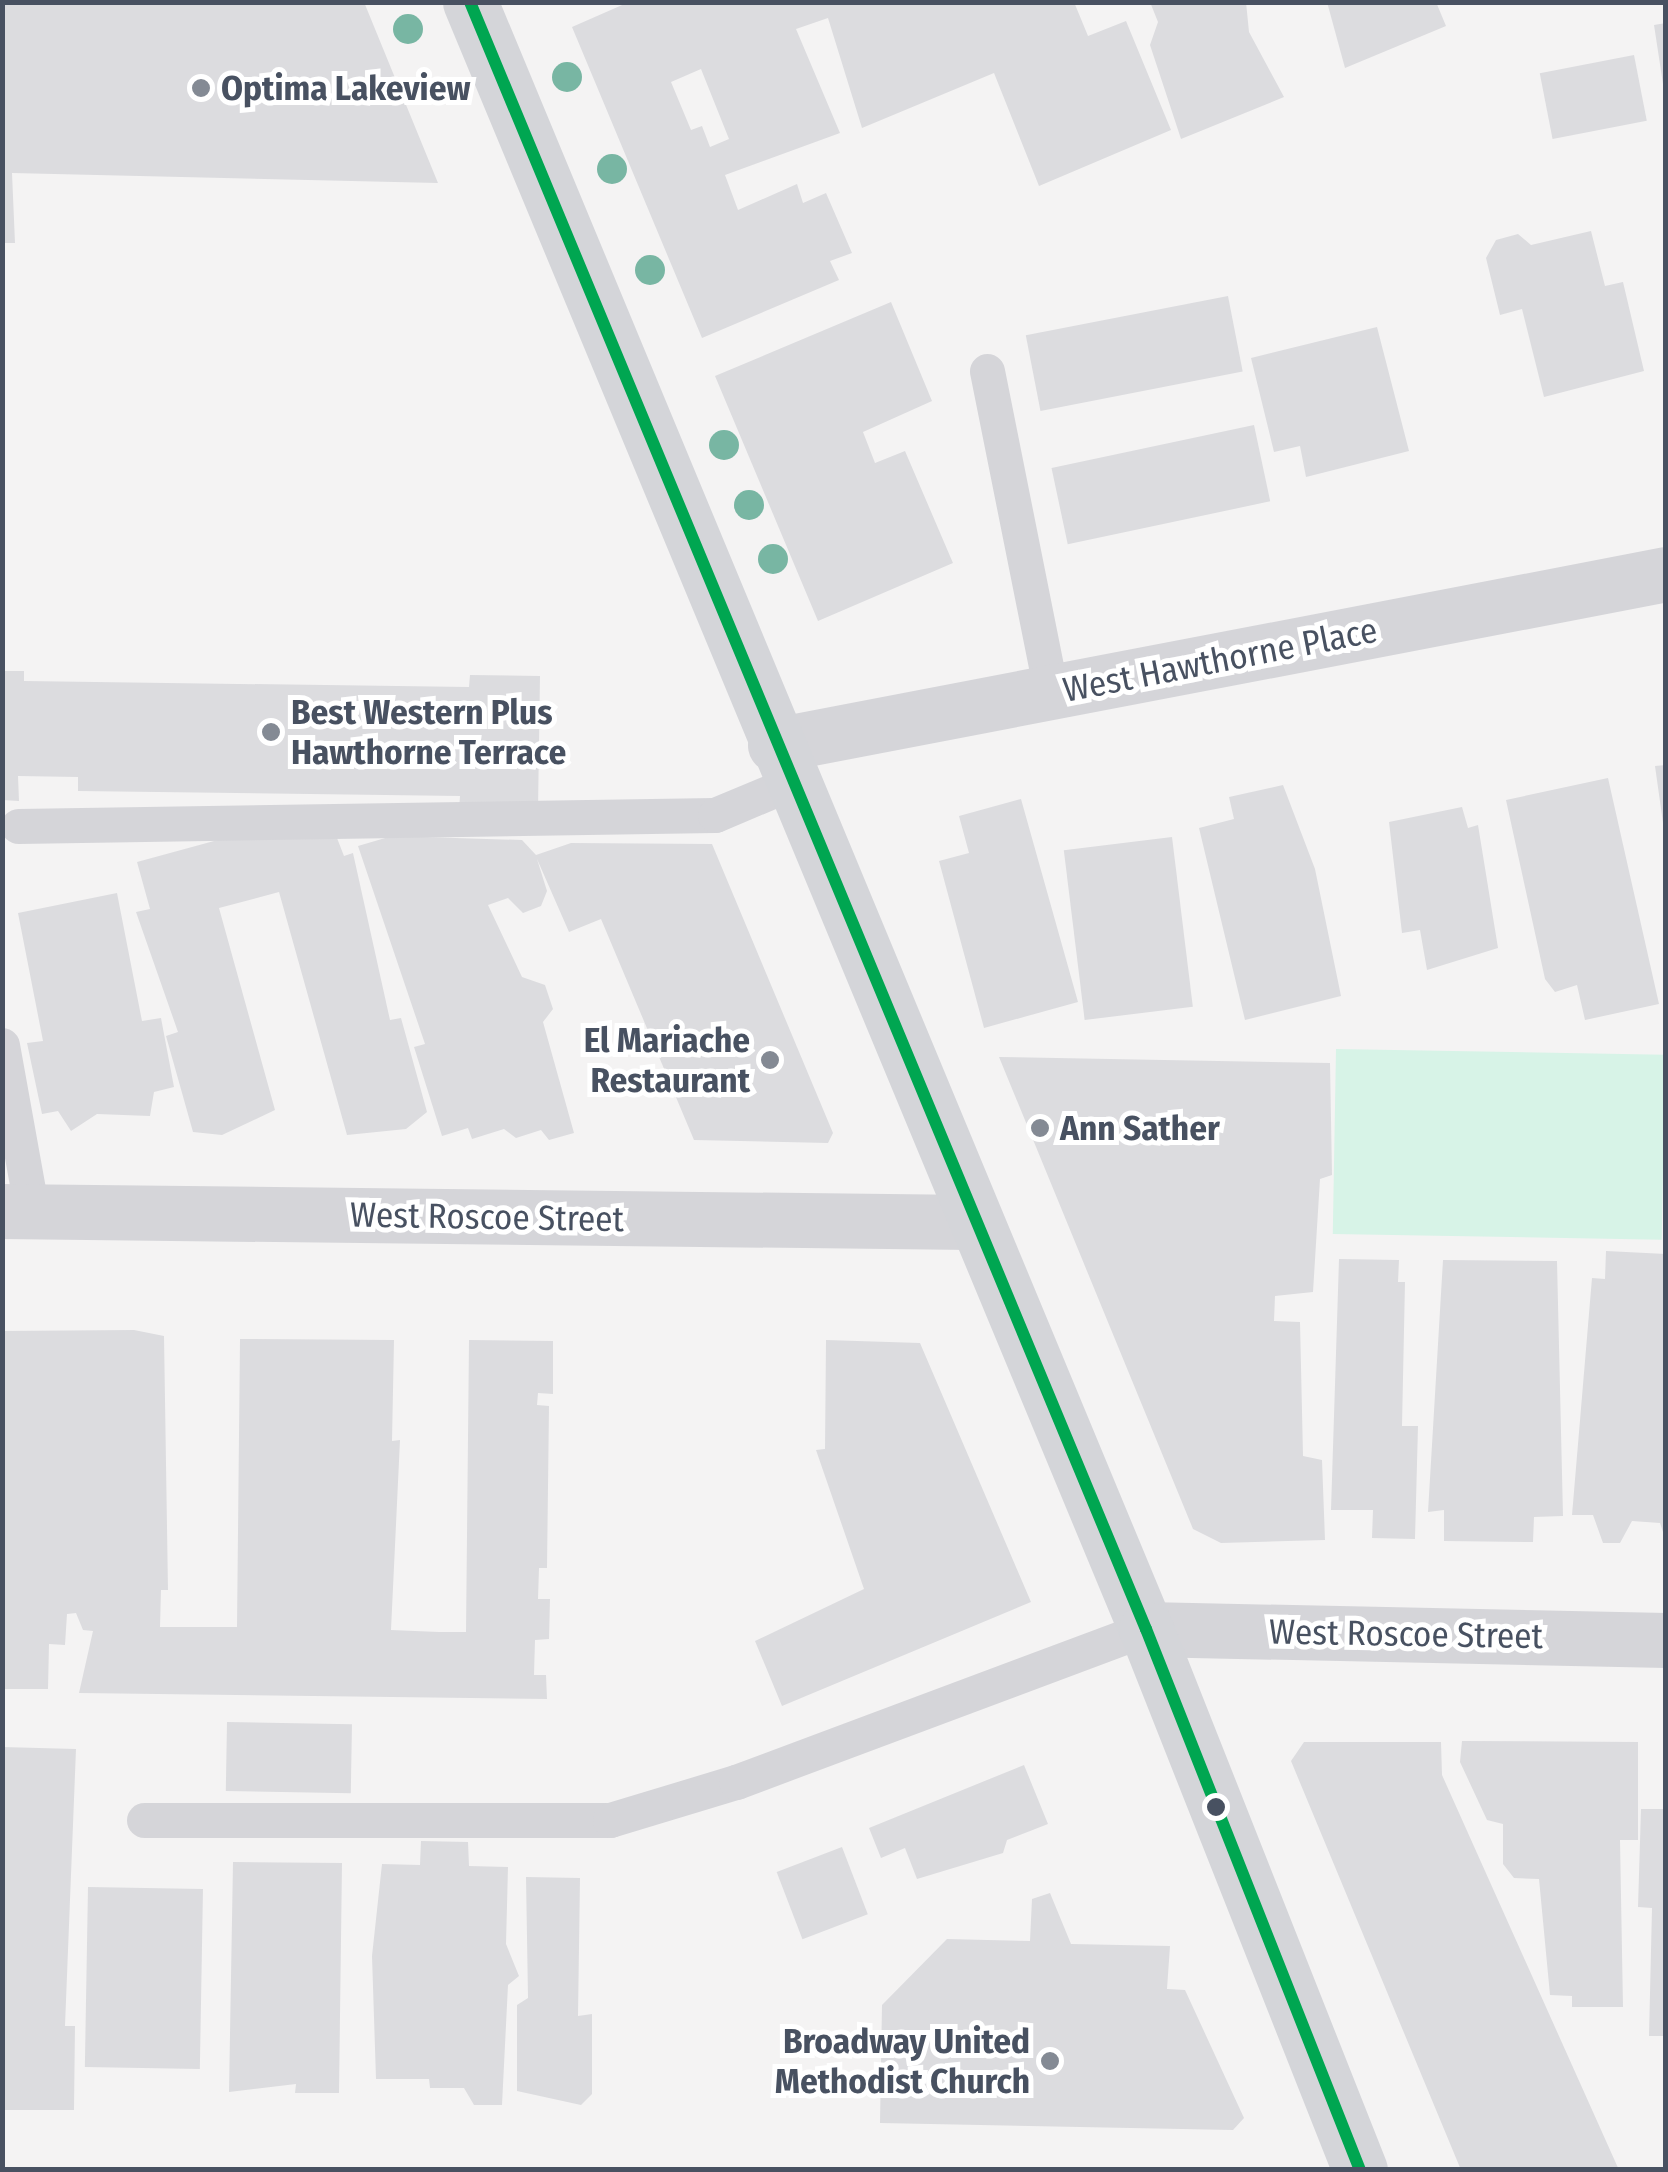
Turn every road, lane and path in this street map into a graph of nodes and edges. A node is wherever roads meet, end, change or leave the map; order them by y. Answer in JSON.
{"nodes":[{"id":1,"x":470,"y":2,"type":"edge"},
{"id":2,"x":987,"y":371,"type":"dead end"},
{"id":3,"x":1666,"y":574,"type":"edge"},
{"id":4,"x":1051,"y":692,"type":"junction"},
{"id":5,"x":783,"y":764,"type":"junction"},
{"id":6,"x":18,"y":826,"type":"dead end"},
{"id":7,"x":2,"y":1045,"type":"edge"},
{"id":8,"x":17,"y":1211,"type":"edge"},
{"id":9,"x":972,"y":1222,"type":"junction"},
{"id":10,"x":1146,"y":1629,"type":"junction"},
{"id":11,"x":1666,"y":1640,"type":"edge"},
{"id":12,"x":144,"y":1820,"type":"dead end"},
{"id":13,"x":1360,"y":2170,"type":"edge"}],
"edges":[{"from":1,"to":5,"type":"main road"},
{"from":2,"to":4,"type":"lane"},
{"from":3,"to":4,"type":"street","name":"West Hawthorne Place"},
{"from":4,"to":5,"type":"street","name":"West Hawthorne Place"},
{"from":5,"to":6,"type":"lane"},
{"from":5,"to":9,"type":"main road"},
{"from":7,"to":8,"type":"lane"},
{"from":8,"to":9,"type":"street","name":"West Roscoe Street"},
{"from":9,"to":10,"type":"main road"},
{"from":10,"to":11,"type":"street","name":"West Roscoe Street"},
{"from":10,"to":12,"type":"lane"},
{"from":10,"to":13,"type":"main road"}]}
